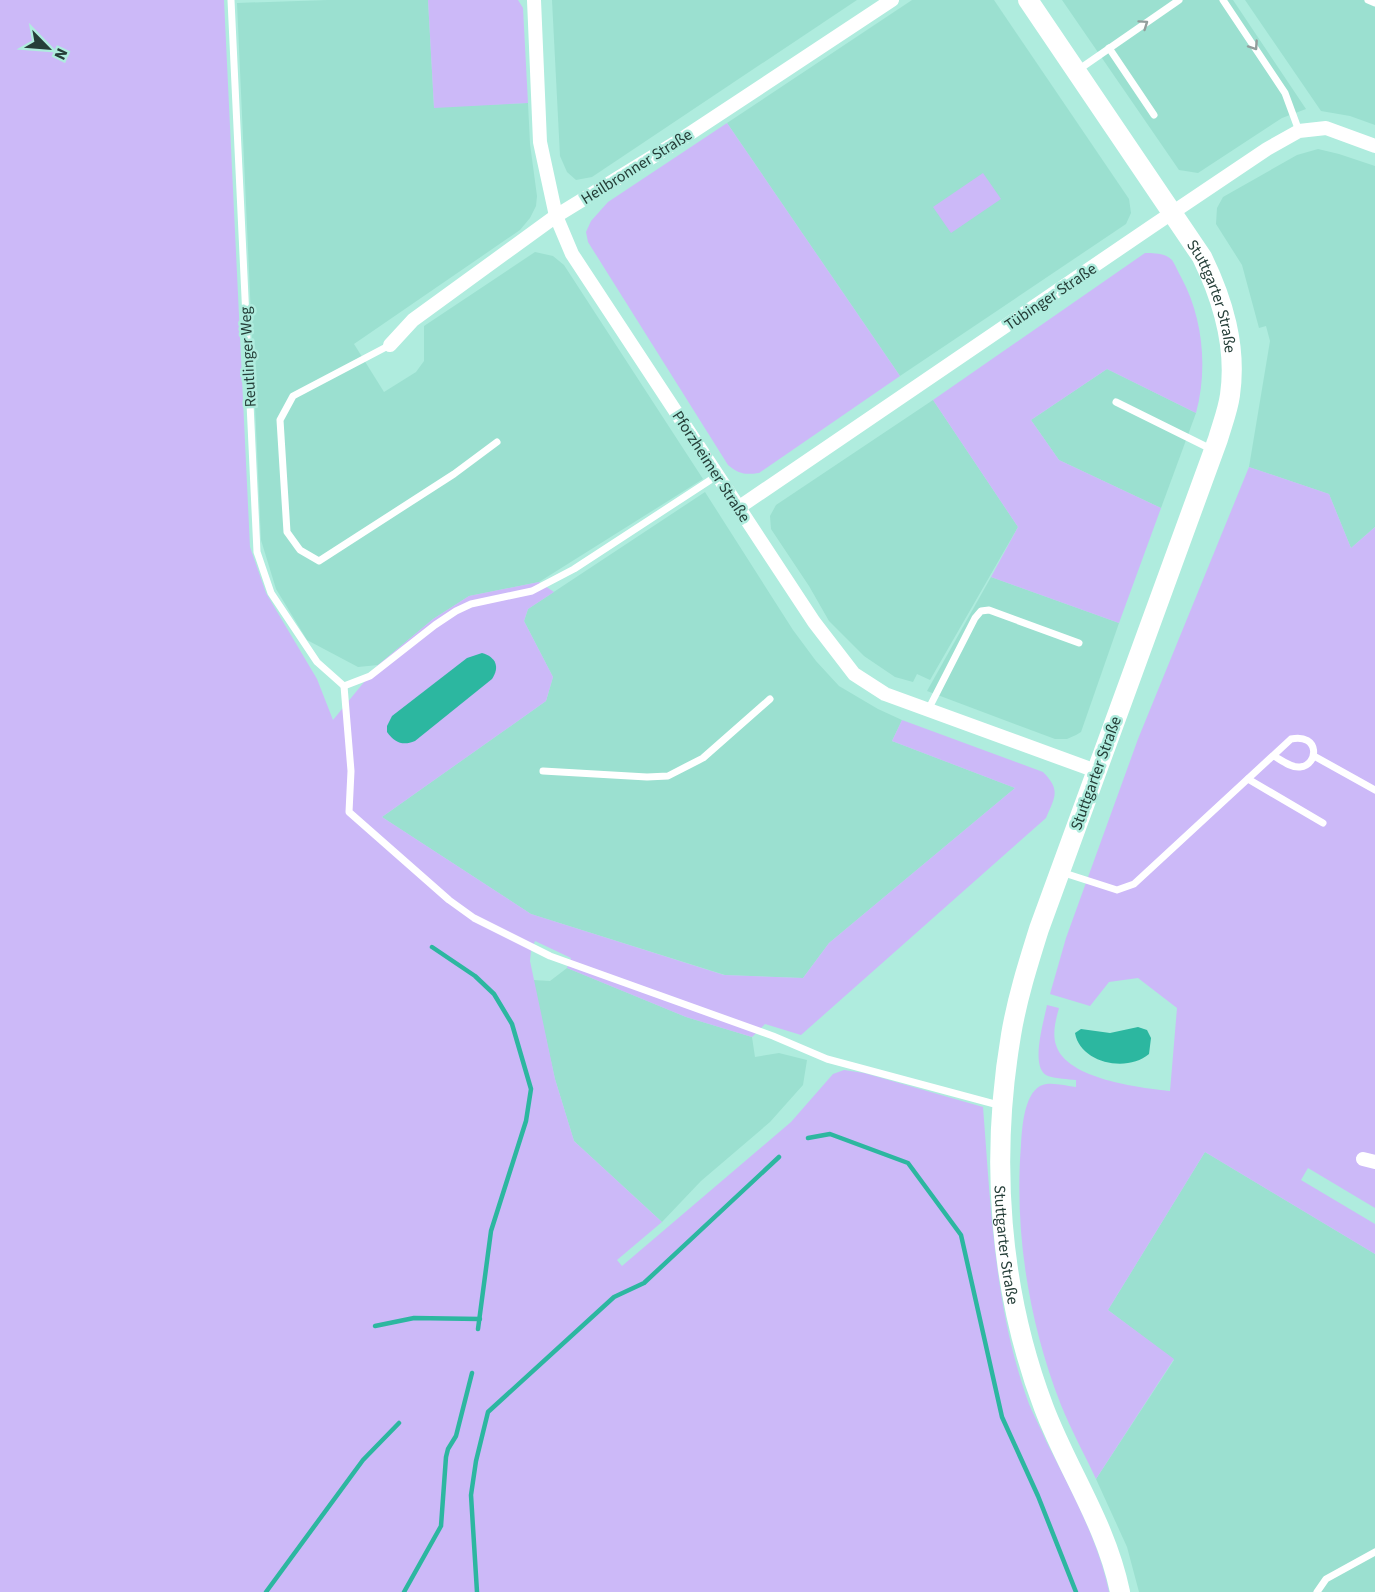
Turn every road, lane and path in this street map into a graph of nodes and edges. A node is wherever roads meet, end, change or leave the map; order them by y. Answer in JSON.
{"nodes":[{"id":1,"x":231,"y":0,"type":"edge"},
{"id":2,"x":534,"y":0,"type":"edge"},
{"id":3,"x":892,"y":0,"type":"edge"},
{"id":4,"x":1028,"y":0,"type":"edge"},
{"id":5,"x":1179,"y":0,"type":"edge"},
{"id":6,"x":1223,"y":0,"type":"edge"},
{"id":7,"x":1368,"y":0,"type":"edge"},
{"id":8,"x":1375,"y":3,"type":"edge"},
{"id":9,"x":1109,"y":48,"type":"junction"},
{"id":10,"x":1076,"y":71,"type":"junction"},
{"id":11,"x":1154,"y":115,"type":"dead end"},
{"id":12,"x":1299,"y":131,"type":"junction"},
{"id":13,"x":1375,"y":146,"type":"edge"},
{"id":14,"x":1172,"y":213,"type":"junction"},
{"id":15,"x":556,"y":216,"type":"junction"},
{"id":16,"x":390,"y":345,"type":"joint"},
{"id":17,"x":1116,"y":402,"type":"dead end"},
{"id":18,"x":497,"y":442,"type":"dead end"},
{"id":19,"x":1214,"y":450,"type":"junction"},
{"id":20,"x":718,"y":475,"type":"junction"},
{"id":21,"x":738,"y":508,"type":"junction"},
{"id":22,"x":1079,"y":643,"type":"dead end"},
{"id":23,"x":344,"y":686,"type":"junction"},
{"id":24,"x":770,"y":699,"type":"dead end"},
{"id":25,"x":928,"y":710,"type":"junction"},
{"id":26,"x":1274,"y":756,"type":"junction"},
{"id":27,"x":1314,"y":756,"type":"junction"},
{"id":28,"x":543,"y":771,"type":"dead end"},
{"id":29,"x":1096,"y":771,"type":"junction"},
{"id":30,"x":1248,"y":779,"type":"junction"},
{"id":31,"x":1375,"y":790,"type":"edge"},
{"id":32,"x":1323,"y":823,"type":"dead end"},
{"id":33,"x":1059,"y":871,"type":"junction"},
{"id":34,"x":1002,"y":1106,"type":"junction"},
{"id":35,"x":1375,"y":1552,"type":"edge"},
{"id":36,"x":1120,"y":1592,"type":"edge"},
{"id":37,"x":1317,"y":1592,"type":"edge"}],
"edges":[{"from":1,"to":23,"type":"lane","name":"Reutlinger Weg"},
{"from":2,"to":15,"type":"street","name":"Pforzheimer Straße"},
{"from":3,"to":15,"type":"street","name":"Heilbronner Straße"},
{"from":4,"to":10,"type":"main road","name":"Stuttgarter Straße"},
{"from":9,"to":5,"type":"lane","one_way":true},
{"from":6,"to":12,"type":"lane","one_way":true},
{"from":7,"to":8,"type":"lane"},
{"from":9,"to":10,"type":"lane"},
{"from":9,"to":11,"type":"lane"},
{"from":10,"to":14,"type":"main road","name":"Stuttgarter Straße"},
{"from":12,"to":13,"type":"street","name":"Tübinger Straße"},
{"from":12,"to":14,"type":"street","name":"Tübinger Straße"},
{"from":14,"to":19,"type":"main road","name":"Stuttgarter Straße"},
{"from":14,"to":21,"type":"street","name":"Tübinger Straße"},
{"from":15,"to":16,"type":"street","name":"Heilbronner Straße"},
{"from":15,"to":20,"type":"street","name":"Pforzheimer Straße"},
{"from":16,"to":18,"type":"lane"},
{"from":17,"to":19,"type":"lane"},
{"from":19,"to":29,"type":"main road","name":"Stuttgarter Straße"},
{"from":20,"to":21,"type":"street","name":"Pforzheimer Straße"},
{"from":20,"to":23,"type":"lane"},
{"from":21,"to":25,"type":"street","name":"Pforzheimer Straße"},
{"from":22,"to":25,"type":"lane"},
{"from":23,"to":34,"type":"lane"},
{"from":24,"to":28,"type":"lane"},
{"from":25,"to":29,"type":"street","name":"Pforzheimer Straße"},
{"from":26,"to":27,"type":"lane"},
{"from":26,"to":27,"type":"lane"},
{"from":26,"to":30,"type":"lane"},
{"from":27,"to":31,"type":"lane"},
{"from":29,"to":33,"type":"main road","name":"Stuttgarter Straße"},
{"from":30,"to":32,"type":"lane"},
{"from":30,"to":33,"type":"lane"},
{"from":33,"to":34,"type":"main road","name":"Stuttgarter Straße"},
{"from":34,"to":36,"type":"main road","name":"Stuttgarter Straße"},
{"from":35,"to":37,"type":"lane"}]}
